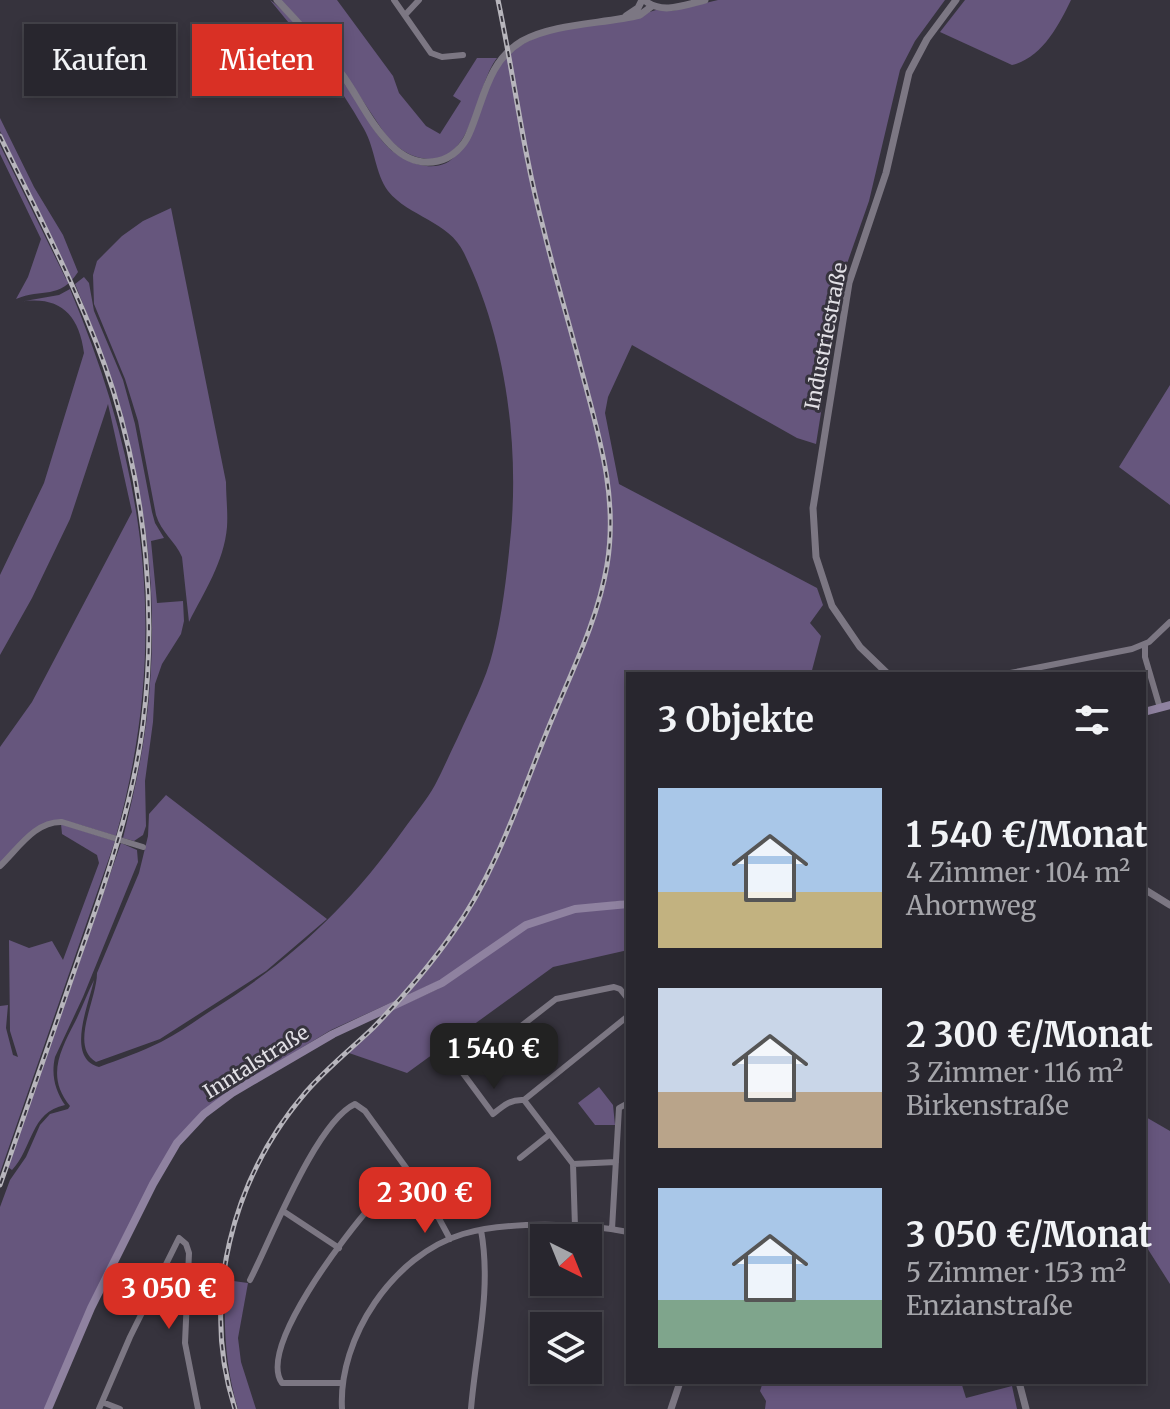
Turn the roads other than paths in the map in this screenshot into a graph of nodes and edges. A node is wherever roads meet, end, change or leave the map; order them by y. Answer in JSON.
{"nodes":[{"id":1,"x":277,"y":0,"type":"edge"},
{"id":2,"x":394,"y":0,"type":"edge"},
{"id":3,"x":419,"y":0,"type":"edge"},
{"id":4,"x":643,"y":0,"type":"edge"},
{"id":5,"x":705,"y":0,"type":"edge"},
{"id":6,"x":956,"y":0,"type":"edge"},
{"id":7,"x":652,"y":6,"type":"junction"},
{"id":8,"x":405,"y":15,"type":"junction"},
{"id":9,"x":624,"y":17,"type":"junction"},
{"id":10,"x":463,"y":55,"type":"dead end"},
{"id":11,"x":1170,"y":622,"type":"edge"},
{"id":12,"x":1145,"y":644,"type":"junction"},
{"id":13,"x":886,"y":672,"type":"edge"},
{"id":14,"x":1016,"y":672,"type":"edge"},
{"id":15,"x":1170,"y":705,"type":"edge"},
{"id":16,"x":1160,"y":708,"type":"junction"},
{"id":17,"x":1146,"y":712,"type":"edge"},
{"id":18,"x":143,"y":847,"type":"dead end"},
{"id":19,"x":0,"y":866,"type":"edge"},
{"id":20,"x":1146,"y":890,"type":"edge"},
{"id":21,"x":626,"y":904,"type":"edge"},
{"id":22,"x":1170,"y":905,"type":"edge"},
{"id":23,"x":626,"y":996,"type":"edge"},
{"id":24,"x":626,"y":1018,"type":"edge"},
{"id":25,"x":524,"y":1100,"type":"junction"},
{"id":26,"x":626,"y":1104,"type":"edge"},
{"id":27,"x":550,"y":1134,"type":"junction"},
{"id":28,"x":520,"y":1158,"type":"dead end"},
{"id":29,"x":616,"y":1162,"type":"junction"},
{"id":30,"x":573,"y":1164,"type":"junction"},
{"id":31,"x":408,"y":1171,"type":"junction"},
{"id":32,"x":283,"y":1211,"type":"junction"},
{"id":33,"x":575,"y":1224,"type":"edge"},
{"id":34,"x":530,"y":1226,"type":"edge"},
{"id":35,"x":602,"y":1228,"type":"edge"},
{"id":36,"x":612,"y":1229,"type":"junction"},
{"id":37,"x":481,"y":1230,"type":"junction"},
{"id":38,"x":626,"y":1232,"type":"edge"},
{"id":39,"x":450,"y":1239,"type":"junction"},
{"id":40,"x":339,"y":1248,"type":"junction"},
{"id":41,"x":250,"y":1280,"type":"dead end"},
{"id":42,"x":341,"y":1383,"type":"junction"},
{"id":43,"x":679,"y":1384,"type":"edge"},
{"id":44,"x":1020,"y":1384,"type":"edge"},
{"id":45,"x":101,"y":1406,"type":"edge"},
{"id":46,"x":48,"y":1409,"type":"edge"},
{"id":47,"x":120,"y":1409,"type":"edge"},
{"id":48,"x":198,"y":1409,"type":"edge"},
{"id":49,"x":342,"y":1409,"type":"edge"},
{"id":50,"x":471,"y":1409,"type":"edge"},
{"id":51,"x":671,"y":1409,"type":"edge"},
{"id":52,"x":1026,"y":1409,"type":"edge"}],
"edges":[{"from":1,"to":9,"type":"street"},
{"from":2,"to":8,"type":"street"},
{"from":3,"to":8,"type":"street"},
{"from":4,"to":7,"type":"street"},
{"from":4,"to":9,"type":"street"},
{"from":5,"to":7,"type":"street"},
{"from":6,"to":13,"type":"street","name":"Industriestraße"},
{"from":7,"to":9,"type":"street"},
{"from":8,"to":10,"type":"street"},
{"from":11,"to":12,"type":"street"},
{"from":12,"to":14,"type":"street"},
{"from":12,"to":16,"type":"street"},
{"from":15,"to":16,"type":"main road"},
{"from":16,"to":17,"type":"main road"},
{"from":18,"to":19,"type":"street"},
{"from":20,"to":22,"type":"street"},
{"from":21,"to":46,"type":"main road","name":"Inntalstraße"},
{"from":23,"to":25,"type":"street"},
{"from":24,"to":25,"type":"street"},
{"from":25,"to":27,"type":"street"},
{"from":26,"to":29,"type":"street"},
{"from":27,"to":28,"type":"street"},
{"from":27,"to":30,"type":"street"},
{"from":29,"to":30,"type":"street"},
{"from":29,"to":36,"type":"street"},
{"from":30,"to":33,"type":"street"},
{"from":31,"to":32,"type":"street"},
{"from":31,"to":39,"type":"street"},
{"from":31,"to":40,"type":"street"},
{"from":32,"to":40,"type":"street"},
{"from":32,"to":41,"type":"street"},
{"from":34,"to":37,"type":"street"},
{"from":35,"to":36,"type":"street"},
{"from":36,"to":38,"type":"street"},
{"from":37,"to":39,"type":"street"},
{"from":37,"to":50,"type":"street"},
{"from":39,"to":42,"type":"street"},
{"from":40,"to":42,"type":"street"},
{"from":42,"to":49,"type":"street"},
{"from":43,"to":51,"type":"street"},
{"from":44,"to":52,"type":"street"},
{"from":45,"to":47,"type":"street"},
{"from":45,"to":48,"type":"street"}]}
